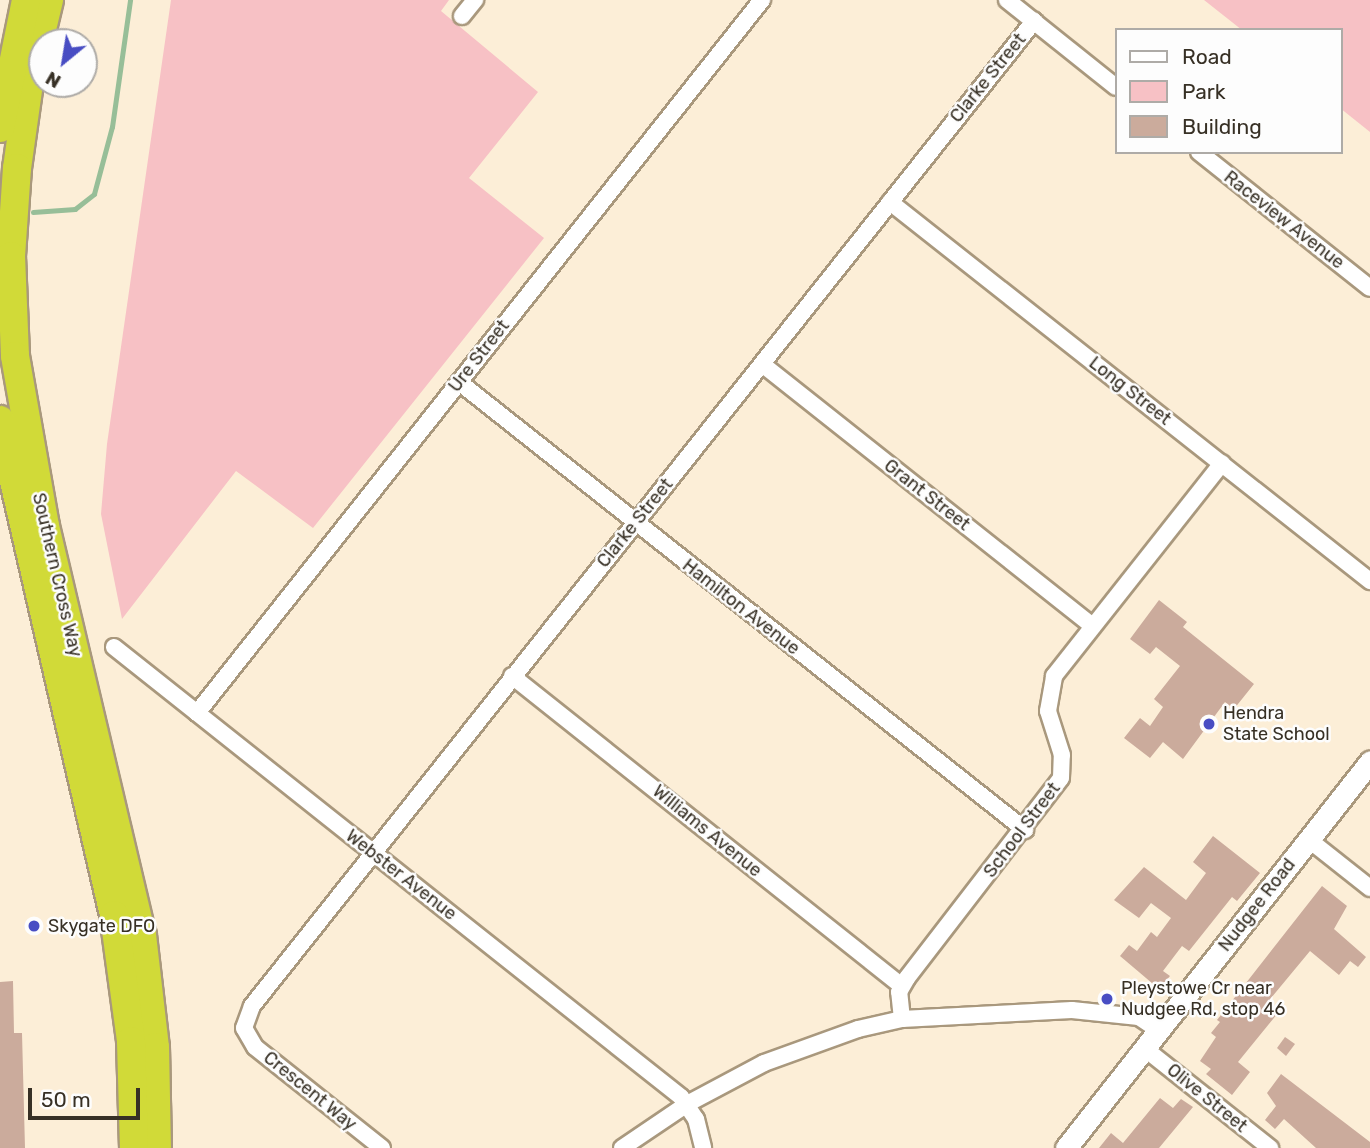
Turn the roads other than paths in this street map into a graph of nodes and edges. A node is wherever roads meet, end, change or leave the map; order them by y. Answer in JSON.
{"nodes":[{"id":1,"x":26,"y":0,"type":"edge"},
{"id":2,"x":49,"y":0,"type":"edge"},
{"id":3,"x":475,"y":0,"type":"edge"},
{"id":4,"x":762,"y":0,"type":"edge"},
{"id":5,"x":1007,"y":0,"type":"edge"},
{"id":6,"x":463,"y":16,"type":"dead end"},
{"id":7,"x":1034,"y":21,"type":"junction"},
{"id":8,"x":1114,"y":85,"type":"edge"},
{"id":9,"x":0,"y":128,"type":"edge"},
{"id":10,"x":1202,"y":154,"type":"edge"},
{"id":11,"x":890,"y":202,"type":"junction"},
{"id":12,"x":1370,"y":288,"type":"edge"},
{"id":13,"x":762,"y":364,"type":"junction"},
{"id":14,"x":459,"y":382,"type":"junction"},
{"id":15,"x":0,"y":420,"type":"edge"},
{"id":16,"x":1222,"y":463,"type":"junction"},
{"id":17,"x":635,"y":523,"type":"junction"},
{"id":18,"x":1370,"y":581,"type":"edge"},
{"id":19,"x":1092,"y":626,"type":"junction"},
{"id":20,"x":114,"y":647,"type":"dead end"},
{"id":21,"x":512,"y":676,"type":"junction"},
{"id":22,"x":197,"y":713,"type":"junction"},
{"id":23,"x":1370,"y":761,"type":"edge"},
{"id":24,"x":1025,"y":830,"type":"junction"},
{"id":25,"x":1308,"y":839,"type":"junction"},
{"id":26,"x":373,"y":853,"type":"junction"},
{"id":27,"x":108,"y":887,"type":"junction"},
{"id":28,"x":1370,"y":888,"type":"edge"},
{"id":29,"x":902,"y":986,"type":"junction"},
{"id":30,"x":902,"y":1019,"type":"junction"},
{"id":31,"x":244,"y":1028,"type":"joint"},
{"id":32,"x":1158,"y":1030,"type":"junction"},
{"id":33,"x":1144,"y":1048,"type":"junction"},
{"id":34,"x":687,"y":1104,"type":"junction"},
{"id":35,"x":115,"y":1148,"type":"edge"},
{"id":36,"x":134,"y":1148,"type":"edge"},
{"id":37,"x":157,"y":1148,"type":"edge"},
{"id":38,"x":382,"y":1148,"type":"edge"},
{"id":39,"x":622,"y":1148,"type":"edge"},
{"id":40,"x":703,"y":1148,"type":"edge"},
{"id":41,"x":1066,"y":1148,"type":"edge"},
{"id":42,"x":1270,"y":1148,"type":"edge"}],
"edges":[{"from":1,"to":9,"type":"highway"},
{"from":2,"to":37,"type":"highway","name":"Southern Cross Way"},
{"from":3,"to":6,"type":"street"},
{"from":4,"to":14,"type":"street","name":"Ure Street"},
{"from":5,"to":7,"type":"street"},
{"from":7,"to":8,"type":"street"},
{"from":7,"to":11,"type":"street","name":"Clarke Street"},
{"from":10,"to":12,"type":"street","name":"Raceview Avenue"},
{"from":11,"to":13,"type":"street","name":"Clarke Street"},
{"from":11,"to":16,"type":"street","name":"Long Street"},
{"from":13,"to":17,"type":"street","name":"Clarke Street"},
{"from":13,"to":19,"type":"street","name":"Grant Street"},
{"from":14,"to":17,"type":"street","name":"Hamilton Avenue"},
{"from":14,"to":22,"type":"street","name":"Ure Street"},
{"from":15,"to":27,"type":"highway","name":"Southern Cross Way"},
{"from":16,"to":18,"type":"street","name":"Long Street"},
{"from":16,"to":19,"type":"street","name":"School Street"},
{"from":17,"to":21,"type":"street","name":"Clarke Street"},
{"from":17,"to":24,"type":"street","name":"Hamilton Avenue"},
{"from":19,"to":24,"type":"street","name":"School Street"},
{"from":20,"to":22,"type":"street","name":"Webster Avenue"},
{"from":21,"to":26,"type":"street","name":"Clarke Street"},
{"from":21,"to":29,"type":"street","name":"Williams Avenue"},
{"from":22,"to":26,"type":"street","name":"Webster Avenue"},
{"from":23,"to":25,"type":"main road","name":"Nudgee Road"},
{"from":24,"to":29,"type":"street","name":"School Street"},
{"from":25,"to":28,"type":"street"},
{"from":25,"to":32,"type":"main road","name":"Nudgee Road"},
{"from":26,"to":31,"type":"street","name":"Clarke Street"},
{"from":26,"to":34,"type":"street","name":"Webster Avenue"},
{"from":27,"to":35,"type":"highway"},
{"from":27,"to":36,"type":"highway","name":"Southern Cross Way"},
{"from":29,"to":30,"type":"street"},
{"from":30,"to":32,"type":"street"},
{"from":30,"to":34,"type":"street"},
{"from":31,"to":38,"type":"street","name":"Crescent Way"},
{"from":32,"to":33,"type":"main road","name":"Nudgee Road"},
{"from":33,"to":41,"type":"main road","name":"Nudgee Road"},
{"from":33,"to":42,"type":"street","name":"Olive Street"},
{"from":34,"to":39,"type":"street"},
{"from":34,"to":40,"type":"street"}]}
